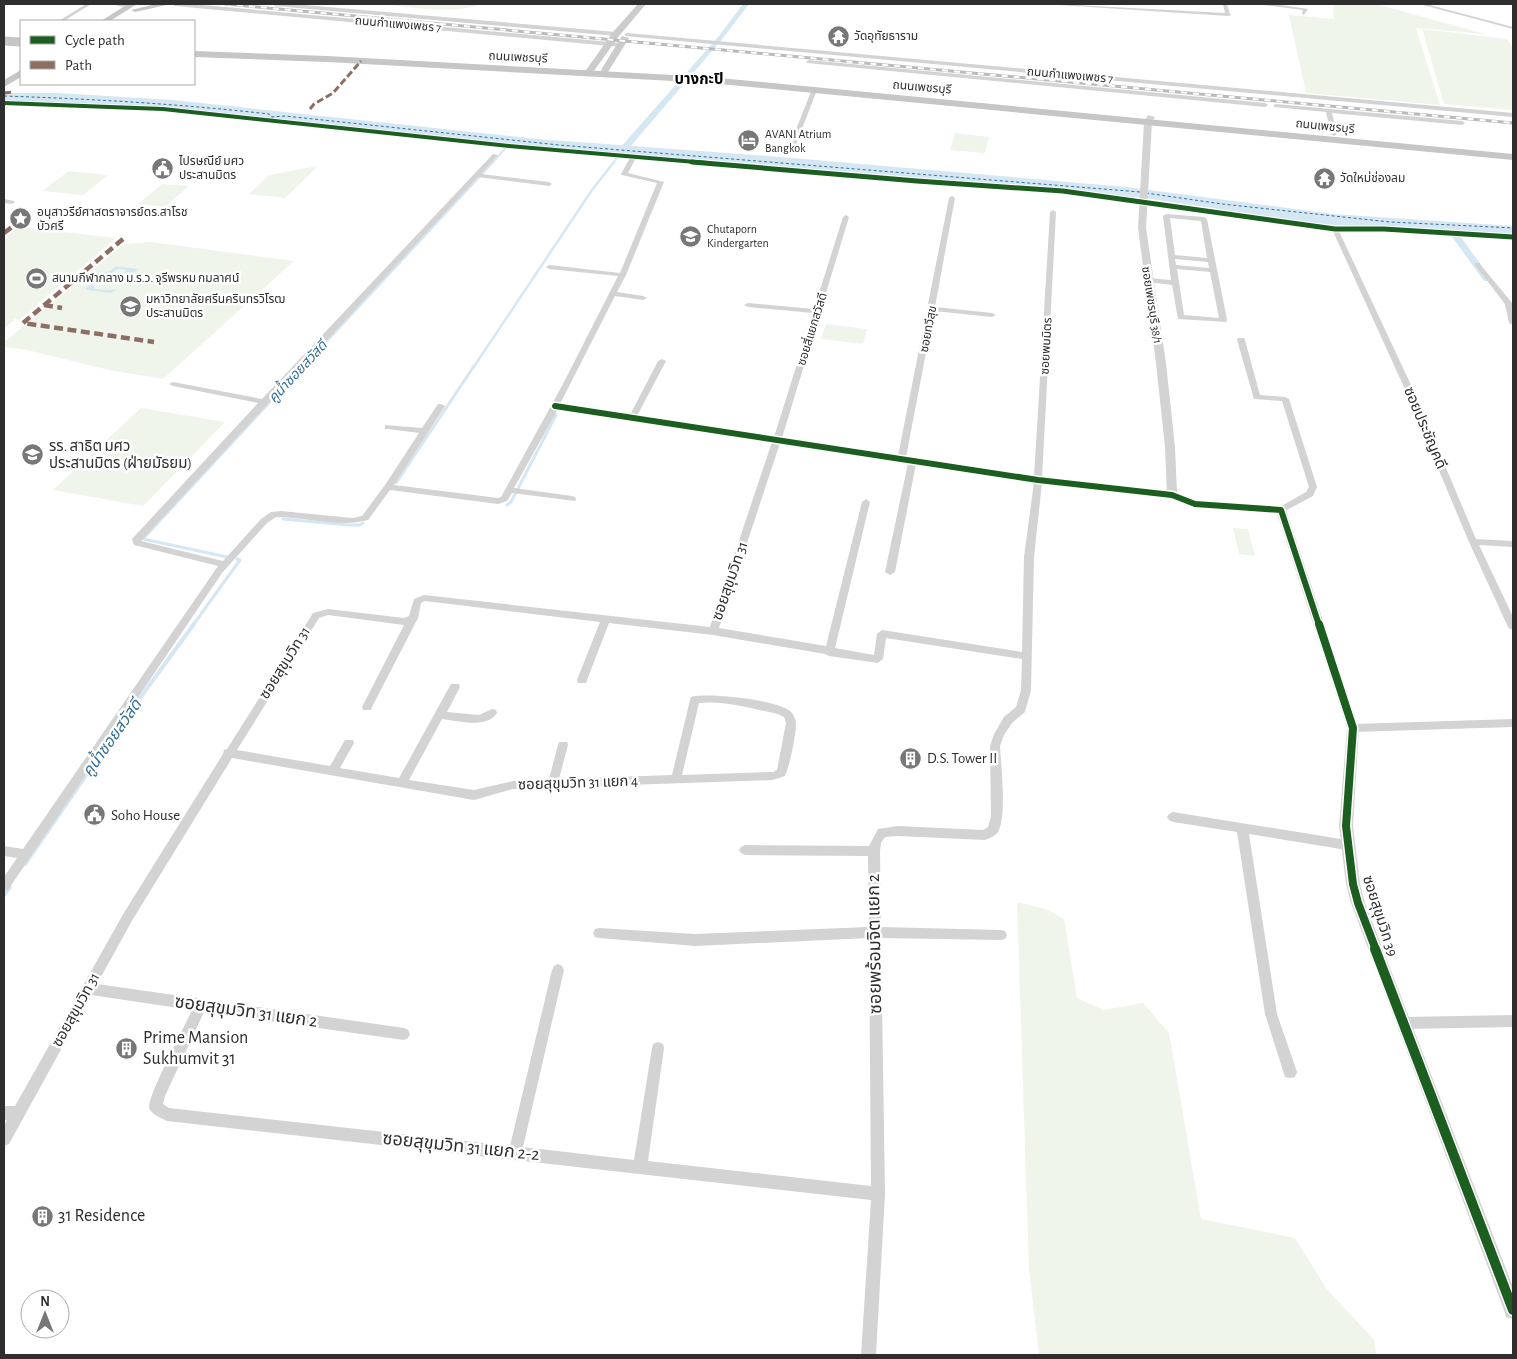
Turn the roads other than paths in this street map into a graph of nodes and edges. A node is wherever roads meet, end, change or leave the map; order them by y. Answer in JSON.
{"nodes":[{"id":1,"x":89,"y":4,"type":"edge"},
{"id":2,"x":116,"y":4,"type":"edge"},
{"id":3,"x":144,"y":4,"type":"edge"},
{"id":4,"x":167,"y":4,"type":"edge"},
{"id":5,"x":175,"y":4,"type":"edge"},
{"id":6,"x":275,"y":4,"type":"edge"},
{"id":7,"x":642,"y":4,"type":"edge"},
{"id":8,"x":1058,"y":4,"type":"edge"},
{"id":9,"x":1225,"y":4,"type":"edge"},
{"id":10,"x":1264,"y":4,"type":"edge"},
{"id":11,"x":1271,"y":4,"type":"edge"},
{"id":12,"x":1421,"y":4,"type":"edge"},
{"id":13,"x":133,"y":6,"type":"edge"},
{"id":14,"x":651,"y":6,"type":"dead end"},
{"id":15,"x":1306,"y":9,"type":"edge"},
{"id":16,"x":63,"y":20,"type":"edge"},
{"id":17,"x":107,"y":20,"type":"edge"},
{"id":18,"x":117,"y":20,"type":"edge"},
{"id":19,"x":639,"y":21,"type":"dead end"},
{"id":20,"x":633,"y":28,"type":"dead end"},
{"id":21,"x":1513,"y":28,"type":"edge"},
{"id":22,"x":616,"y":34,"type":"junction"},
{"id":23,"x":627,"y":35,"type":"junction"},
{"id":24,"x":4,"y":41,"type":"edge"},
{"id":25,"x":20,"y":42,"type":"edge"},
{"id":26,"x":610,"y":44,"type":"junction"},
{"id":27,"x":621,"y":45,"type":"junction"},
{"id":28,"x":195,"y":51,"type":"edge"},
{"id":29,"x":195,"y":51,"type":"edge"},
{"id":30,"x":329,"y":56,"type":"junction"},
{"id":31,"x":599,"y":60,"type":"junction"},
{"id":32,"x":612,"y":60,"type":"junction"},
{"id":33,"x":809,"y":62,"type":"dead end"},
{"id":34,"x":606,"y":70,"type":"junction"},
{"id":35,"x":590,"y":71,"type":"junction"},
{"id":36,"x":20,"y":76,"type":"edge"},
{"id":37,"x":20,"y":77,"type":"edge"},
{"id":38,"x":689,"y":77,"type":"junction"},
{"id":39,"x":4,"y":84,"type":"edge"},
{"id":40,"x":814,"y":90,"type":"junction"},
{"id":41,"x":4,"y":92,"type":"edge"},
{"id":42,"x":880,"y":94,"type":"junction"},
{"id":43,"x":1265,"y":105,"type":"dead end"},
{"id":44,"x":1276,"y":106,"type":"dead end"},
{"id":45,"x":1330,"y":111,"type":"junction"},
{"id":46,"x":1513,"y":115,"type":"edge"},
{"id":47,"x":1149,"y":120,"type":"junction"},
{"id":48,"x":1462,"y":123,"type":"dead end"},
{"id":49,"x":1340,"y":137,"type":"junction"},
{"id":50,"x":790,"y":152,"type":"dead end"},
{"id":51,"x":1513,"y":152,"type":"edge"},
{"id":52,"x":495,"y":155,"type":"dead end"},
{"id":53,"x":634,"y":156,"type":"dead end"},
{"id":54,"x":1513,"y":157,"type":"edge"},
{"id":55,"x":479,"y":176,"type":"junction"},
{"id":56,"x":549,"y":184,"type":"dead end"},
{"id":57,"x":952,"y":198,"type":"dead end"},
{"id":58,"x":4,"y":201,"type":"edge"},
{"id":59,"x":12,"y":202,"type":"dead end"},
{"id":60,"x":1053,"y":212,"type":"dead end"},
{"id":61,"x":846,"y":217,"type":"dead end"},
{"id":62,"x":1335,"y":229,"type":"dead end"},
{"id":63,"x":1172,"y":257,"type":"junction"},
{"id":64,"x":1211,"y":260,"type":"junction"},
{"id":65,"x":1477,"y":264,"type":"dead end"},
{"id":66,"x":549,"y":266,"type":"dead end"},
{"id":67,"x":1173,"y":267,"type":"junction"},
{"id":68,"x":1213,"y":270,"type":"junction"},
{"id":69,"x":623,"y":275,"type":"junction"},
{"id":70,"x":1148,"y":280,"type":"junction"},
{"id":71,"x":1176,"y":283,"type":"junction"},
{"id":72,"x":614,"y":294,"type":"junction"},
{"id":73,"x":643,"y":298,"type":"dead end"},
{"id":74,"x":748,"y":305,"type":"dead end"},
{"id":75,"x":932,"y":308,"type":"junction"},
{"id":76,"x":817,"y":311,"type":"junction"},
{"id":77,"x":992,"y":315,"type":"dead end"},
{"id":78,"x":1513,"y":323,"type":"edge"},
{"id":79,"x":1241,"y":340,"type":"dead end"},
{"id":80,"x":662,"y":361,"type":"dead end"},
{"id":81,"x":173,"y":384,"type":"dead end"},
{"id":82,"x":263,"y":402,"type":"junction"},
{"id":83,"x":441,"y":406,"type":"dead end"},
{"id":84,"x":555,"y":406,"type":"junction"},
{"id":85,"x":632,"y":418,"type":"junction"},
{"id":86,"x":388,"y":428,"type":"dead end"},
{"id":87,"x":424,"y":431,"type":"junction"},
{"id":88,"x":777,"y":440,"type":"junction"},
{"id":89,"x":907,"y":460,"type":"junction"},
{"id":90,"x":1038,"y":480,"type":"junction"},
{"id":91,"x":388,"y":487,"type":"junction"},
{"id":92,"x":514,"y":491,"type":"junction"},
{"id":93,"x":1172,"y":495,"type":"junction"},
{"id":94,"x":572,"y":499,"type":"dead end"},
{"id":95,"x":866,"y":502,"type":"dead end"},
{"id":96,"x":1281,"y":510,"type":"junction"},
{"id":97,"x":1473,"y":542,"type":"junction"},
{"id":98,"x":1513,"y":544,"type":"edge"},
{"id":99,"x":225,"y":565,"type":"junction"},
{"id":100,"x":890,"y":572,"type":"dead end"},
{"id":101,"x":606,"y":619,"type":"junction"},
{"id":102,"x":411,"y":620,"type":"junction"},
{"id":103,"x":1513,"y":627,"type":"edge"},
{"id":104,"x":713,"y":631,"type":"junction"},
{"id":105,"x":829,"y":652,"type":"junction"},
{"id":106,"x":1026,"y":656,"type":"junction"},
{"id":107,"x":582,"y":680,"type":"dead end"},
{"id":108,"x":455,"y":687,"type":"dead end"},
{"id":109,"x":367,"y":707,"type":"dead end"},
{"id":110,"x":492,"y":713,"type":"dead end"},
{"id":111,"x":440,"y":715,"type":"junction"},
{"id":112,"x":1513,"y":723,"type":"edge"},
{"id":113,"x":1353,"y":728,"type":"junction"},
{"id":114,"x":349,"y":743,"type":"dead end"},
{"id":115,"x":563,"y":745,"type":"dead end"},
{"id":116,"x":228,"y":753,"type":"junction"},
{"id":117,"x":333,"y":771,"type":"junction"},
{"id":118,"x":676,"y":779,"type":"junction"},
{"id":119,"x":402,"y":783,"type":"junction"},
{"id":120,"x":552,"y":783,"type":"junction"},
{"id":121,"x":1173,"y":817,"type":"dead end"},
{"id":122,"x":1242,"y":828,"type":"junction"},
{"id":123,"x":1347,"y":845,"type":"junction"},
{"id":124,"x":745,"y":850,"type":"dead end"},
{"id":125,"x":4,"y":851,"type":"edge"},
{"id":126,"x":874,"y":851,"type":"junction"},
{"id":127,"x":25,"y":854,"type":"junction"},
{"id":128,"x":4,"y":886,"type":"edge"},
{"id":129,"x":874,"y":932,"type":"junction"},
{"id":130,"x":600,"y":933,"type":"dead end"},
{"id":131,"x":1001,"y":935,"type":"dead end"},
{"id":132,"x":558,"y":970,"type":"dead end"},
{"id":133,"x":88,"y":989,"type":"junction"},
{"id":134,"x":201,"y":1005,"type":"junction"},
{"id":135,"x":1513,"y":1021,"type":"edge"},
{"id":136,"x":1404,"y":1023,"type":"junction"},
{"id":137,"x":404,"y":1034,"type":"dead end"},
{"id":138,"x":658,"y":1048,"type":"dead end"},
{"id":139,"x":1290,"y":1072,"type":"dead end"},
{"id":140,"x":4,"y":1113,"type":"edge"},
{"id":141,"x":18,"y":1113,"type":"junction"},
{"id":142,"x":4,"y":1139,"type":"edge"},
{"id":143,"x":515,"y":1153,"type":"junction"},
{"id":144,"x":640,"y":1167,"type":"junction"},
{"id":145,"x":878,"y":1194,"type":"junction"},
{"id":146,"x":1513,"y":1310,"type":"edge"},
{"id":147,"x":869,"y":1355,"type":"edge"}],
"edges":[{"from":1,"to":16,"type":"street"},
{"from":2,"to":13,"type":"street"},
{"from":3,"to":13,"type":"main road"},
{"from":4,"to":13,"type":"main road"},
{"from":5,"to":26,"type":"street","name":"ถนนกำแพงเพชร 7"},
{"from":6,"to":22,"type":"street","name":"ถนนกำแพงเพชร 7"},
{"from":7,"to":22,"type":"main road"},
{"from":8,"to":9,"type":"street"},
{"from":10,"to":11,"type":"street"},
{"from":11,"to":15,"type":"street"},
{"from":12,"to":21,"type":"street"},
{"from":13,"to":17,"type":"main road"},
{"from":13,"to":18,"type":"main road"},
{"from":14,"to":19,"type":"main road"},
{"from":20,"to":23,"type":"main road"},
{"from":22,"to":26,"type":"main road"},
{"from":23,"to":27,"type":"main road"},
{"from":23,"to":46,"type":"street","name":"ถนนกำแพงเพชร 7"},
{"from":24,"to":25,"type":"main road"},
{"from":26,"to":27,"type":"street","name":"ถนนกำแพงเพชร 7"},
{"from":26,"to":31,"type":"main road"},
{"from":27,"to":32,"type":"main road"},
{"from":28,"to":30,"type":"main road","name":"ถนนเพชรบุรี"},
{"from":29,"to":30,"type":"main road","name":"ถนนเพชรบุรี"},
{"from":30,"to":35,"type":"main road","name":"ถนนเพชรบุรี"},
{"from":31,"to":32,"type":"main road"},
{"from":31,"to":35,"type":"main road"},
{"from":32,"to":34,"type":"main road"},
{"from":33,"to":43,"type":"street"},
{"from":34,"to":35,"type":"main road","name":"ถนนเพชรบุรี"},
{"from":34,"to":38,"type":"main road","name":"ถนนเพชรบุรี"},
{"from":35,"to":38,"type":"main road","name":"ถนนเพชรบุรี"},
{"from":36,"to":39,"type":"main road"},
{"from":37,"to":41,"type":"main road"},
{"from":38,"to":40,"type":"main road","name":"ถนนเพชรบุรี"},
{"from":38,"to":42,"type":"main road","name":"ถนนเพชรบุรี"},
{"from":40,"to":42,"type":"main road","name":"ถนนเพชรบุรี"},
{"from":40,"to":50,"type":"street"},
{"from":42,"to":47,"type":"main road","name":"ถนนเพชรบุรี"},
{"from":44,"to":45,"type":"street"},
{"from":45,"to":48,"type":"street"},
{"from":45,"to":49,"type":"street"},
{"from":47,"to":49,"type":"main road","name":"ถนนเพชรบุรี"},
{"from":47,"to":70,"type":"street","name":"ซอยเพชรบุรี 38/1"},
{"from":49,"to":51,"type":"main road","name":"ถนนเพชรบุรี"},
{"from":49,"to":54,"type":"main road","name":"ถนนเพชรบุรี"},
{"from":52,"to":55,"type":"street"},
{"from":53,"to":69,"type":"street"},
{"from":55,"to":56,"type":"street"},
{"from":55,"to":82,"type":"street"},
{"from":57,"to":75,"type":"street","name":"ซอยทวีสุข"},
{"from":58,"to":59,"type":"street"},
{"from":60,"to":90,"type":"street","name":"ซอยพบมิตร"},
{"from":61,"to":76,"type":"street","name":"ซอยสี่แยกสวัสดี"},
{"from":62,"to":97,"type":"street","name":"ซอยประชัญคดี"},
{"from":63,"to":64,"type":"street"},
{"from":63,"to":64,"type":"street"},
{"from":63,"to":67,"type":"street"},
{"from":64,"to":68,"type":"street"},
{"from":65,"to":78,"type":"street"},
{"from":66,"to":69,"type":"street"},
{"from":67,"to":68,"type":"street"},
{"from":67,"to":71,"type":"street"},
{"from":68,"to":71,"type":"street"},
{"from":69,"to":72,"type":"street"},
{"from":70,"to":71,"type":"street"},
{"from":70,"to":93,"type":"street","name":"ซอยเพชรบุรี 38/1"},
{"from":72,"to":73,"type":"street"},
{"from":72,"to":84,"type":"street"},
{"from":74,"to":76,"type":"street"},
{"from":75,"to":77,"type":"street"},
{"from":75,"to":89,"type":"street","name":"ซอยทวีสุข"},
{"from":76,"to":88,"type":"street","name":"ซอยสี่แยกสวัสดี"},
{"from":79,"to":96,"type":"street"},
{"from":80,"to":85,"type":"street"},
{"from":81,"to":82,"type":"street"},
{"from":82,"to":99,"type":"street"},
{"from":83,"to":87,"type":"street"},
{"from":84,"to":85,"type":"street"},
{"from":84,"to":92,"type":"street"},
{"from":85,"to":88,"type":"street"},
{"from":86,"to":87,"type":"street"},
{"from":87,"to":91,"type":"street"},
{"from":88,"to":89,"type":"street"},
{"from":88,"to":104,"type":"street","name":"ซอยสุขุมวิท 31"},
{"from":89,"to":90,"type":"street"},
{"from":89,"to":100,"type":"street","name":"ซอยทวีสุข"},
{"from":90,"to":93,"type":"street"},
{"from":90,"to":106,"type":"street","name":"ซอยพบมิตร"},
{"from":91,"to":92,"type":"street"},
{"from":91,"to":99,"type":"street"},
{"from":92,"to":94,"type":"street"},
{"from":93,"to":96,"type":"street"},
{"from":95,"to":105,"type":"street"},
{"from":96,"to":113,"type":"street","name":"ซอยสุขุมวิท 39"},
{"from":97,"to":98,"type":"street"},
{"from":97,"to":103,"type":"street","name":"ซอยประชัญคดี"},
{"from":99,"to":127,"type":"street"},
{"from":101,"to":102,"type":"street","name":"ซอยสุขุมวิท 31"},
{"from":101,"to":104,"type":"street","name":"ซอยสุขุมวิท 31"},
{"from":101,"to":107,"type":"street"},
{"from":102,"to":109,"type":"street"},
{"from":102,"to":116,"type":"street","name":"ซอยสุขุมวิท 31"},
{"from":104,"to":105,"type":"street"},
{"from":105,"to":106,"type":"street"},
{"from":106,"to":126,"type":"street"},
{"from":108,"to":111,"type":"street"},
{"from":110,"to":111,"type":"street"},
{"from":111,"to":119,"type":"street"},
{"from":112,"to":113,"type":"street"},
{"from":113,"to":123,"type":"street","name":"ซอยสุขุมวิท 39"},
{"from":114,"to":117,"type":"street"},
{"from":115,"to":120,"type":"street"},
{"from":116,"to":117,"type":"street","name":"ซอยสุขุมวิท 31 แยก 4"},
{"from":116,"to":133,"type":"street","name":"ซอยสุขุมวิท 31"},
{"from":117,"to":119,"type":"street","name":"ซอยสุขุมวิท 31 แยก 4"},
{"from":118,"to":118,"type":"street","name":"ซอยสุขุมวิท 31 แยก 4"},
{"from":118,"to":120,"type":"street","name":"ซอยสุขุมวิท 31 แยก 4"},
{"from":119,"to":120,"type":"street","name":"ซอยสุขุมวิท 31 แยก 4"},
{"from":121,"to":122,"type":"street"},
{"from":122,"to":123,"type":"street"},
{"from":122,"to":139,"type":"street"},
{"from":123,"to":136,"type":"street","name":"ซอยสุขุมวิท 39"},
{"from":124,"to":126,"type":"street"},
{"from":125,"to":127,"type":"street"},
{"from":126,"to":129,"type":"street","name":"ซอยพร้อมจิต แยก 2"},
{"from":127,"to":128,"type":"street"},
{"from":129,"to":130,"type":"street"},
{"from":129,"to":131,"type":"street"},
{"from":129,"to":145,"type":"street","name":"ซอยพร้อมจิต แยก 2"},
{"from":132,"to":143,"type":"street"},
{"from":133,"to":134,"type":"street","name":"ซอยสุขุมวิท 31 แยก 2"},
{"from":133,"to":141,"type":"street","name":"ซอยสุขุมวิท 31"},
{"from":134,"to":137,"type":"street","name":"ซอยสุขุมวิท 31 แยก 2"},
{"from":134,"to":143,"type":"street","name":"ซอยสุขุมวิท 31 แยก 2-2"},
{"from":135,"to":136,"type":"street"},
{"from":136,"to":146,"type":"street","name":"ซอยสุขุมวิท 39"},
{"from":138,"to":144,"type":"street"},
{"from":140,"to":141,"type":"street"},
{"from":141,"to":142,"type":"street","name":"ซอยสุขุมวิท 31"},
{"from":143,"to":144,"type":"street","name":"ซอยสุขุมวิท 31 แยก 2-2"},
{"from":144,"to":145,"type":"street","name":"ซอยสุขุมวิท 31 แยก 2-2"},
{"from":145,"to":147,"type":"street","name":"ซอยพร้อมจิต แยก 2"}]}
